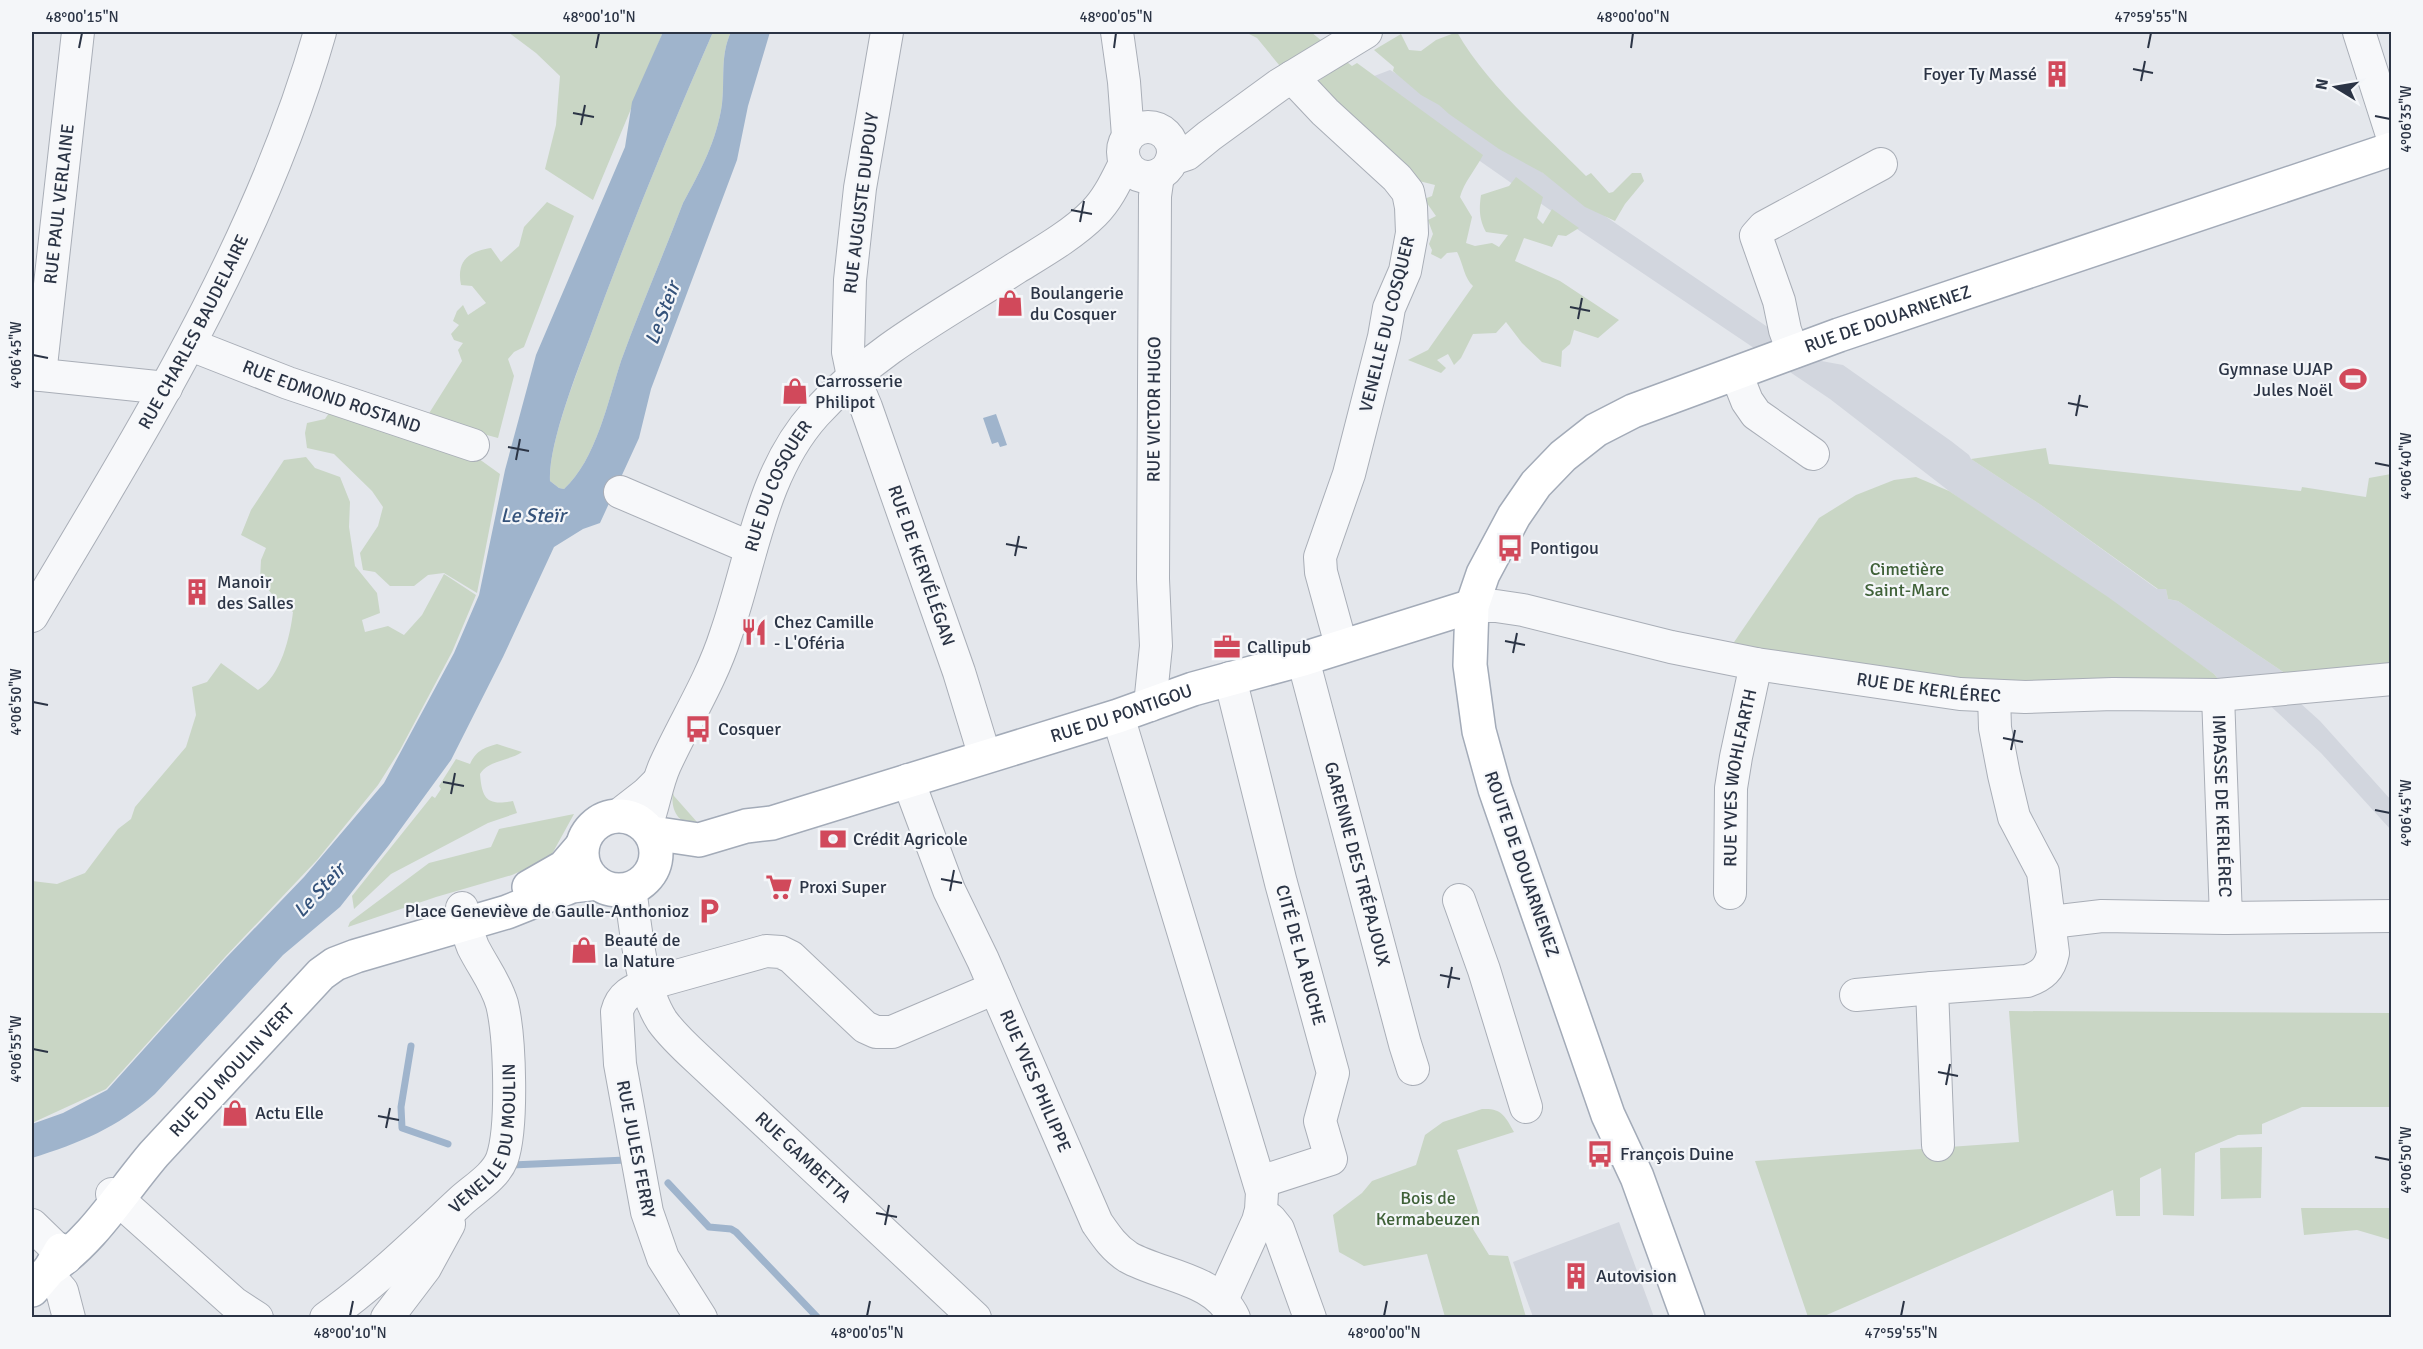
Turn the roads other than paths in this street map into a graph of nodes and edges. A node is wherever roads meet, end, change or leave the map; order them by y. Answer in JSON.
{"nodes":[{"id":1,"x":78,"y":32,"type":"edge"},
{"id":2,"x":320,"y":32,"type":"edge"},
{"id":3,"x":887,"y":32,"type":"edge"},
{"id":4,"x":1366,"y":32,"type":"edge"},
{"id":5,"x":2359,"y":32,"type":"edge"},
{"id":6,"x":1118,"y":38,"type":"edge"},
{"id":7,"x":1292,"y":77,"type":"junction"},
{"id":8,"x":2391,"y":135,"type":"edge"},
{"id":9,"x":2391,"y":149,"type":"edge"},
{"id":10,"x":1150,"y":154,"type":"junction"},
{"id":11,"x":1881,"y":164,"type":"dead end"},
{"id":12,"x":39,"y":304,"type":"edge"},
{"id":13,"x":190,"y":345,"type":"junction"},
{"id":14,"x":1793,"y":352,"type":"junction"},
{"id":15,"x":1736,"y":373,"type":"junction"},
{"id":16,"x":36,"y":374,"type":"edge"},
{"id":17,"x":853,"y":376,"type":"junction"},
{"id":18,"x":166,"y":388,"type":"junction"},
{"id":19,"x":473,"y":445,"type":"dead end"},
{"id":20,"x":1813,"y":454,"type":"dead end"},
{"id":21,"x":620,"y":492,"type":"dead end"},
{"id":22,"x":751,"y":548,"type":"junction"},
{"id":23,"x":43,"y":577,"type":"edge"},
{"id":24,"x":1472,"y":606,"type":"junction"},
{"id":25,"x":32,"y":616,"type":"edge"},
{"id":26,"x":1341,"y":645,"type":"junction"},
{"id":27,"x":1156,"y":646,"type":"junction"},
{"id":28,"x":1303,"y":658,"type":"junction"},
{"id":29,"x":1756,"y":664,"type":"junction"},
{"id":30,"x":1230,"y":678,"type":"junction"},
{"id":31,"x":2391,"y":679,"type":"edge"},
{"id":32,"x":1192,"y":689,"type":"junction"},
{"id":33,"x":2218,"y":694,"type":"junction"},
{"id":34,"x":1994,"y":696,"type":"junction"},
{"id":35,"x":1150,"y":705,"type":"junction"},
{"id":36,"x":1118,"y":717,"type":"junction"},
{"id":37,"x":985,"y":757,"type":"junction"},
{"id":38,"x":908,"y":780,"type":"junction"},
{"id":39,"x":772,"y":823,"type":"junction"},
{"id":40,"x":639,"y":825,"type":"junction"},
{"id":41,"x":582,"y":846,"type":"junction"},
{"id":42,"x":654,"y":867,"type":"junction"},
{"id":43,"x":597,"y":883,"type":"junction"},
{"id":44,"x":630,"y":889,"type":"junction"},
{"id":45,"x":1730,"y":892,"type":"dead end"},
{"id":46,"x":1460,"y":900,"type":"dead end"},
{"id":47,"x":464,"y":915,"type":"junction"},
{"id":48,"x":2391,"y":916,"type":"edge"},
{"id":49,"x":2226,"y":918,"type":"junction"},
{"id":50,"x":2050,"y":921,"type":"junction"},
{"id":51,"x":648,"y":984,"type":"junction"},
{"id":52,"x":995,"y":988,"type":"junction"},
{"id":53,"x":1932,"y":988,"type":"junction"},
{"id":54,"x":1856,"y":995,"type":"dead end"},
{"id":55,"x":1413,"y":1069,"type":"dead end"},
{"id":56,"x":1526,"y":1107,"type":"dead end"},
{"id":57,"x":1608,"y":1115,"type":"junction"},
{"id":58,"x":1938,"y":1145,"type":"dead end"},
{"id":59,"x":1260,"y":1182,"type":"junction"},
{"id":60,"x":121,"y":1191,"type":"junction"},
{"id":61,"x":452,"y":1210,"type":"junction"},
{"id":62,"x":1260,"y":1215,"type":"junction"},
{"id":63,"x":32,"y":1225,"type":"edge"},
{"id":64,"x":51,"y":1268,"type":"edge"},
{"id":65,"x":674,"y":1277,"type":"junction"},
{"id":66,"x":1228,"y":1309,"type":"edge"},
{"id":67,"x":69,"y":1317,"type":"edge"},
{"id":68,"x":257,"y":1317,"type":"edge"},
{"id":69,"x":326,"y":1317,"type":"edge"},
{"id":70,"x":387,"y":1317,"type":"edge"},
{"id":71,"x":678,"y":1317,"type":"edge"},
{"id":72,"x":701,"y":1317,"type":"edge"},
{"id":73,"x":975,"y":1317,"type":"edge"},
{"id":74,"x":1310,"y":1317,"type":"edge"},
{"id":75,"x":1669,"y":1317,"type":"edge"},
{"id":76,"x":1688,"y":1317,"type":"edge"}],
"edges":[{"from":1,"to":12,"type":"street","name":"RUE PAUL VERLAINE"},
{"from":2,"to":13,"type":"street","name":"RUE CHARLES BAUDELAIRE"},
{"from":3,"to":17,"type":"street","name":"RUE AUGUSTE DUPOUY"},
{"from":4,"to":7,"type":"street"},
{"from":5,"to":8,"type":"street"},
{"from":6,"to":10,"type":"street","name":"RUE VICTOR HUGO"},
{"from":7,"to":10,"type":"street"},
{"from":7,"to":26,"type":"street","name":"VENELLE DU COSQUER"},
{"from":9,"to":14,"type":"main road","name":"RUE DE DOUARNENEZ"},
{"from":10,"to":17,"type":"street","name":"RUE DU COSQUER"},
{"from":10,"to":27,"type":"street","name":"RUE VICTOR HUGO"},
{"from":11,"to":14,"type":"street"},
{"from":12,"to":16,"type":"street","name":"RUE PAUL VERLAINE"},
{"from":13,"to":18,"type":"street","name":"RUE CHARLES BAUDELAIRE"},
{"from":13,"to":19,"type":"street","name":"RUE EDMOND ROSTAND"},
{"from":14,"to":15,"type":"main road","name":"RUE DE DOUARNENEZ"},
{"from":15,"to":20,"type":"street"},
{"from":15,"to":24,"type":"main road","name":"RUE DE DOUARNENEZ"},
{"from":16,"to":18,"type":"street"},
{"from":17,"to":22,"type":"street","name":"RUE DU COSQUER"},
{"from":17,"to":37,"type":"street","name":"RUE DE KERVÉLÉGAN"},
{"from":18,"to":23,"type":"street","name":"RUE CHARLES BAUDELAIRE"},
{"from":21,"to":22,"type":"street"},
{"from":22,"to":40,"type":"street","name":"RUE DU COSQUER"},
{"from":23,"to":25,"type":"street","name":"RUE CHARLES BAUDELAIRE"},
{"from":24,"to":26,"type":"main road","name":"RUE DU PONTIGOU"},
{"from":24,"to":29,"type":"street","name":"RUE DE KERLÉREC"},
{"from":24,"to":57,"type":"main road","name":"ROUTE DE DOUARNENEZ"},
{"from":26,"to":28,"type":"main road","name":"RUE DU PONTIGOU"},
{"from":27,"to":32,"type":"street"},
{"from":27,"to":35,"type":"street","name":"RUE VICTOR HUGO"},
{"from":28,"to":30,"type":"main road","name":"RUE DU PONTIGOU"},
{"from":28,"to":55,"type":"street","name":"GARENNE DES TRÉPAJOUX"},
{"from":29,"to":34,"type":"street","name":"RUE DE KERLÉREC"},
{"from":29,"to":45,"type":"street","name":"RUE YVES WOHLFARTH"},
{"from":30,"to":32,"type":"main road","name":"RUE DU PONTIGOU"},
{"from":30,"to":59,"type":"street","name":"CITÉ DE LA RUCHE"},
{"from":31,"to":33,"type":"street","name":"RUE DE KERLÉREC"},
{"from":32,"to":35,"type":"main road","name":"RUE DU PONTIGOU"},
{"from":33,"to":34,"type":"street","name":"RUE DE KERLÉREC"},
{"from":33,"to":49,"type":"street","name":"IMPASSE DE KERLÉREC"},
{"from":34,"to":50,"type":"street"},
{"from":35,"to":36,"type":"main road","name":"RUE DU PONTIGOU"},
{"from":36,"to":37,"type":"main road","name":"RUE DU PONTIGOU"},
{"from":36,"to":59,"type":"street"},
{"from":37,"to":38,"type":"main road","name":"RUE DU PONTIGOU"},
{"from":38,"to":39,"type":"main road","name":"RUE DU PONTIGOU"},
{"from":38,"to":52,"type":"street","name":"RUE YVES PHILIPPE"},
{"from":39,"to":40,"type":"main road","name":"RUE DU PONTIGOU"},
{"from":39,"to":42,"type":"main road","name":"RUE DU PONTIGOU"},
{"from":40,"to":41,"type":"main road"},
{"from":40,"to":42,"type":"main road"},
{"from":41,"to":43,"type":"main road"},
{"from":41,"to":47,"type":"main road","name":"RUE DU MOULIN VERT"},
{"from":42,"to":44,"type":"main road"},
{"from":43,"to":44,"type":"main road"},
{"from":43,"to":47,"type":"main road","name":"RUE DU MOULIN VERT"},
{"from":44,"to":51,"type":"street"},
{"from":46,"to":56,"type":"street"},
{"from":47,"to":60,"type":"main road","name":"RUE DU MOULIN VERT"},
{"from":47,"to":61,"type":"street","name":"VENELLE DU MOULIN"},
{"from":48,"to":49,"type":"street","name":"IMPASSE DE KERLÉREC"},
{"from":49,"to":50,"type":"street","name":"IMPASSE DE KERLÉREC"},
{"from":50,"to":53,"type":"street"},
{"from":51,"to":52,"type":"street","name":"RUE JULES FERRY"},
{"from":51,"to":65,"type":"street","name":"RUE JULES FERRY"},
{"from":51,"to":73,"type":"street","name":"RUE GAMBETTA"},
{"from":52,"to":66,"type":"street","name":"RUE YVES PHILIPPE"},
{"from":53,"to":54,"type":"street"},
{"from":53,"to":58,"type":"street"},
{"from":57,"to":75,"type":"main road","name":"ROUTE DE DOUARNENEZ"},
{"from":57,"to":76,"type":"main road","name":"ROUTE DE DOUARNENEZ"},
{"from":59,"to":62,"type":"street"},
{"from":60,"to":64,"type":"main road","name":"RUE DU MOULIN VERT"},
{"from":60,"to":68,"type":"street"},
{"from":61,"to":69,"type":"street","name":"VENELLE DU MOULIN"},
{"from":61,"to":70,"type":"street"},
{"from":62,"to":66,"type":"street"},
{"from":62,"to":74,"type":"street"},
{"from":63,"to":64,"type":"street"},
{"from":64,"to":67,"type":"street"},
{"from":65,"to":71,"type":"street"},
{"from":65,"to":72,"type":"street","name":"RUE JULES FERRY"}]}
